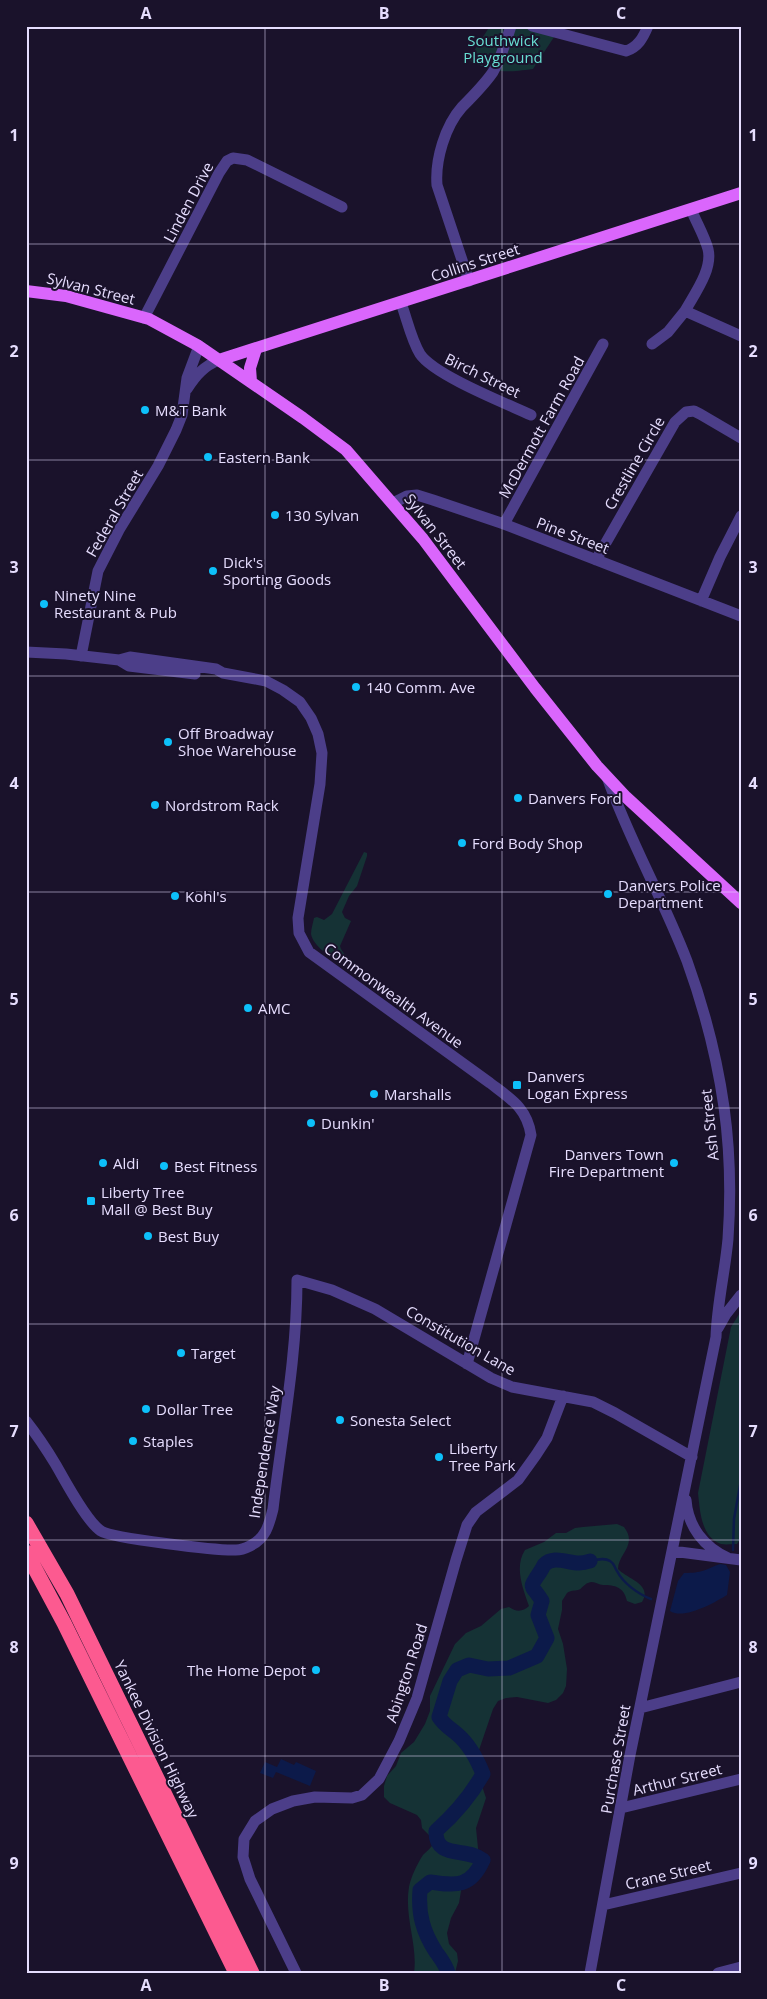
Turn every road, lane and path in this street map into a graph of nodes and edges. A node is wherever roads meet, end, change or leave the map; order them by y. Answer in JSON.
{"nodes":[{"id":1,"x":512,"y":26,"type":"edge"},
{"id":2,"x":532,"y":26,"type":"edge"},
{"id":3,"x":648,"y":26,"type":"edge"},
{"id":4,"x":741,"y":193,"type":"edge"},
{"id":5,"x":342,"y":207,"type":"dead end"},
{"id":6,"x":691,"y":209,"type":"junction"},
{"id":7,"x":469,"y":281,"type":"junction"},
{"id":8,"x":26,"y":291,"type":"edge"},
{"id":9,"x":401,"y":303,"type":"junction"},
{"id":10,"x":685,"y":311,"type":"junction"},
{"id":11,"x":144,"y":318,"type":"junction"},
{"id":12,"x":741,"y":336,"type":"edge"},
{"id":13,"x":603,"y":344,"type":"dead end"},
{"id":14,"x":652,"y":344,"type":"dead end"},
{"id":15,"x":199,"y":346,"type":"junction"},
{"id":16,"x":256,"y":349,"type":"junction"},
{"id":17,"x":219,"y":360,"type":"junction"},
{"id":18,"x":251,"y":382,"type":"junction"},
{"id":19,"x":186,"y":390,"type":"junction"},
{"id":20,"x":531,"y":415,"type":"dead end"},
{"id":21,"x":741,"y":438,"type":"edge"},
{"id":22,"x":394,"y":503,"type":"junction"},
{"id":23,"x":741,"y":516,"type":"edge"},
{"id":24,"x":504,"y":524,"type":"junction"},
{"id":25,"x":596,"y":560,"type":"junction"},
{"id":26,"x":701,"y":601,"type":"junction"},
{"id":27,"x":741,"y":616,"type":"edge"},
{"id":28,"x":26,"y":652,"type":"edge"},
{"id":29,"x":81,"y":656,"type":"junction"},
{"id":30,"x":607,"y":777,"type":"junction"},
{"id":31,"x":741,"y":902,"type":"edge"},
{"id":32,"x":297,"y":1280,"type":"joint"},
{"id":33,"x":721,"y":1284,"type":"junction"},
{"id":34,"x":740,"y":1296,"type":"edge"},
{"id":35,"x":716,"y":1337,"type":"junction"},
{"id":36,"x":467,"y":1364,"type":"junction"},
{"id":37,"x":563,"y":1396,"type":"junction"},
{"id":38,"x":26,"y":1421,"type":"edge"},
{"id":39,"x":692,"y":1457,"type":"junction"},
{"id":40,"x":686,"y":1487,"type":"junction"},
{"id":41,"x":26,"y":1523,"type":"edge"},
{"id":42,"x":672,"y":1550,"type":"junction"},
{"id":43,"x":26,"y":1552,"type":"edge"},
{"id":44,"x":728,"y":1558,"type":"junction"},
{"id":45,"x":741,"y":1560,"type":"edge"},
{"id":46,"x":741,"y":1682,"type":"edge"},
{"id":47,"x":640,"y":1708,"type":"junction"},
{"id":48,"x":741,"y":1779,"type":"edge"},
{"id":49,"x":621,"y":1808,"type":"junction"},
{"id":50,"x":741,"y":1873,"type":"edge"},
{"id":51,"x":603,"y":1905,"type":"junction"},
{"id":52,"x":741,"y":1967,"type":"edge"},
{"id":53,"x":236,"y":1973,"type":"edge"},
{"id":54,"x":252,"y":1973,"type":"edge"},
{"id":55,"x":296,"y":1973,"type":"edge"},
{"id":56,"x":590,"y":1973,"type":"edge"},
{"id":57,"x":718,"y":1973,"type":"edge"}],
"edges":[{"from":1,"to":7,"type":"street"},
{"from":2,"to":3,"type":"street"},
{"from":4,"to":6,"type":"main road","name":"Collins Street"},
{"from":5,"to":11,"type":"street","name":"Linden Drive"},
{"from":6,"to":7,"type":"main road","name":"Collins Street"},
{"from":6,"to":10,"type":"street"},
{"from":7,"to":9,"type":"main road","name":"Collins Street"},
{"from":8,"to":11,"type":"main road","name":"Sylvan Street"},
{"from":9,"to":16,"type":"main road","name":"Collins Street"},
{"from":9,"to":20,"type":"street","name":"Birch Street"},
{"from":10,"to":12,"type":"street"},
{"from":10,"to":14,"type":"street"},
{"from":11,"to":15,"type":"main road","name":"Sylvan Street"},
{"from":13,"to":24,"type":"street","name":"McDermott Farm Road"},
{"from":15,"to":17,"type":"main road","name":"Sylvan Street"},
{"from":15,"to":19,"type":"street","name":"Federal Street"},
{"from":16,"to":17,"type":"main road","name":"Collins Street"},
{"from":16,"to":18,"type":"main road"},
{"from":17,"to":18,"type":"main road","name":"Sylvan Street"},
{"from":17,"to":19,"type":"street","name":"Federal Street"},
{"from":18,"to":22,"type":"main road","name":"Sylvan Street"},
{"from":19,"to":29,"type":"street","name":"Federal Street"},
{"from":21,"to":25,"type":"street","name":"Crestline Circle"},
{"from":22,"to":24,"type":"street","name":"Pine Street"},
{"from":22,"to":30,"type":"main road","name":"Sylvan Street"},
{"from":23,"to":26,"type":"street"},
{"from":24,"to":25,"type":"street","name":"Pine Street"},
{"from":25,"to":26,"type":"street","name":"Pine Street"},
{"from":26,"to":27,"type":"street","name":"Pine Street"},
{"from":28,"to":29,"type":"street","name":"Commonwealth Avenue"},
{"from":29,"to":36,"type":"street","name":"Commonwealth Avenue"},
{"from":30,"to":31,"type":"main road","name":"Sylvan Street"},
{"from":30,"to":33,"type":"street","name":"Ash Street"},
{"from":32,"to":36,"type":"street","name":"Constitution Lane"},
{"from":32,"to":38,"type":"street","name":"Independence Way"},
{"from":33,"to":34,"type":"street"},
{"from":33,"to":35,"type":"street","name":"Ash Street"},
{"from":34,"to":35,"type":"street"},
{"from":35,"to":39,"type":"street","name":"Ash Street"},
{"from":36,"to":37,"type":"street","name":"Constitution Lane"},
{"from":37,"to":39,"type":"street","name":"Constitution Lane"},
{"from":37,"to":55,"type":"street","name":"Abington Road"},
{"from":39,"to":40,"type":"street","name":"Ash Street"},
{"from":40,"to":42,"type":"street","name":"Ash Street"},
{"from":40,"to":44,"type":"street","name":"Ash Street"},
{"from":41,"to":54,"type":"highway","name":"Yankee Division Highway"},
{"from":42,"to":44,"type":"street","name":"Ash Street"},
{"from":42,"to":47,"type":"street","name":"Purchase Street"},
{"from":43,"to":53,"type":"highway"},
{"from":44,"to":45,"type":"street","name":"Ash Street"},
{"from":46,"to":47,"type":"street"},
{"from":47,"to":49,"type":"street","name":"Purchase Street"},
{"from":48,"to":49,"type":"street","name":"Arthur Street"},
{"from":49,"to":51,"type":"street","name":"Purchase Street"},
{"from":50,"to":51,"type":"street","name":"Crane Street"},
{"from":51,"to":56,"type":"street","name":"Purchase Street"},
{"from":52,"to":57,"type":"street"}]}
